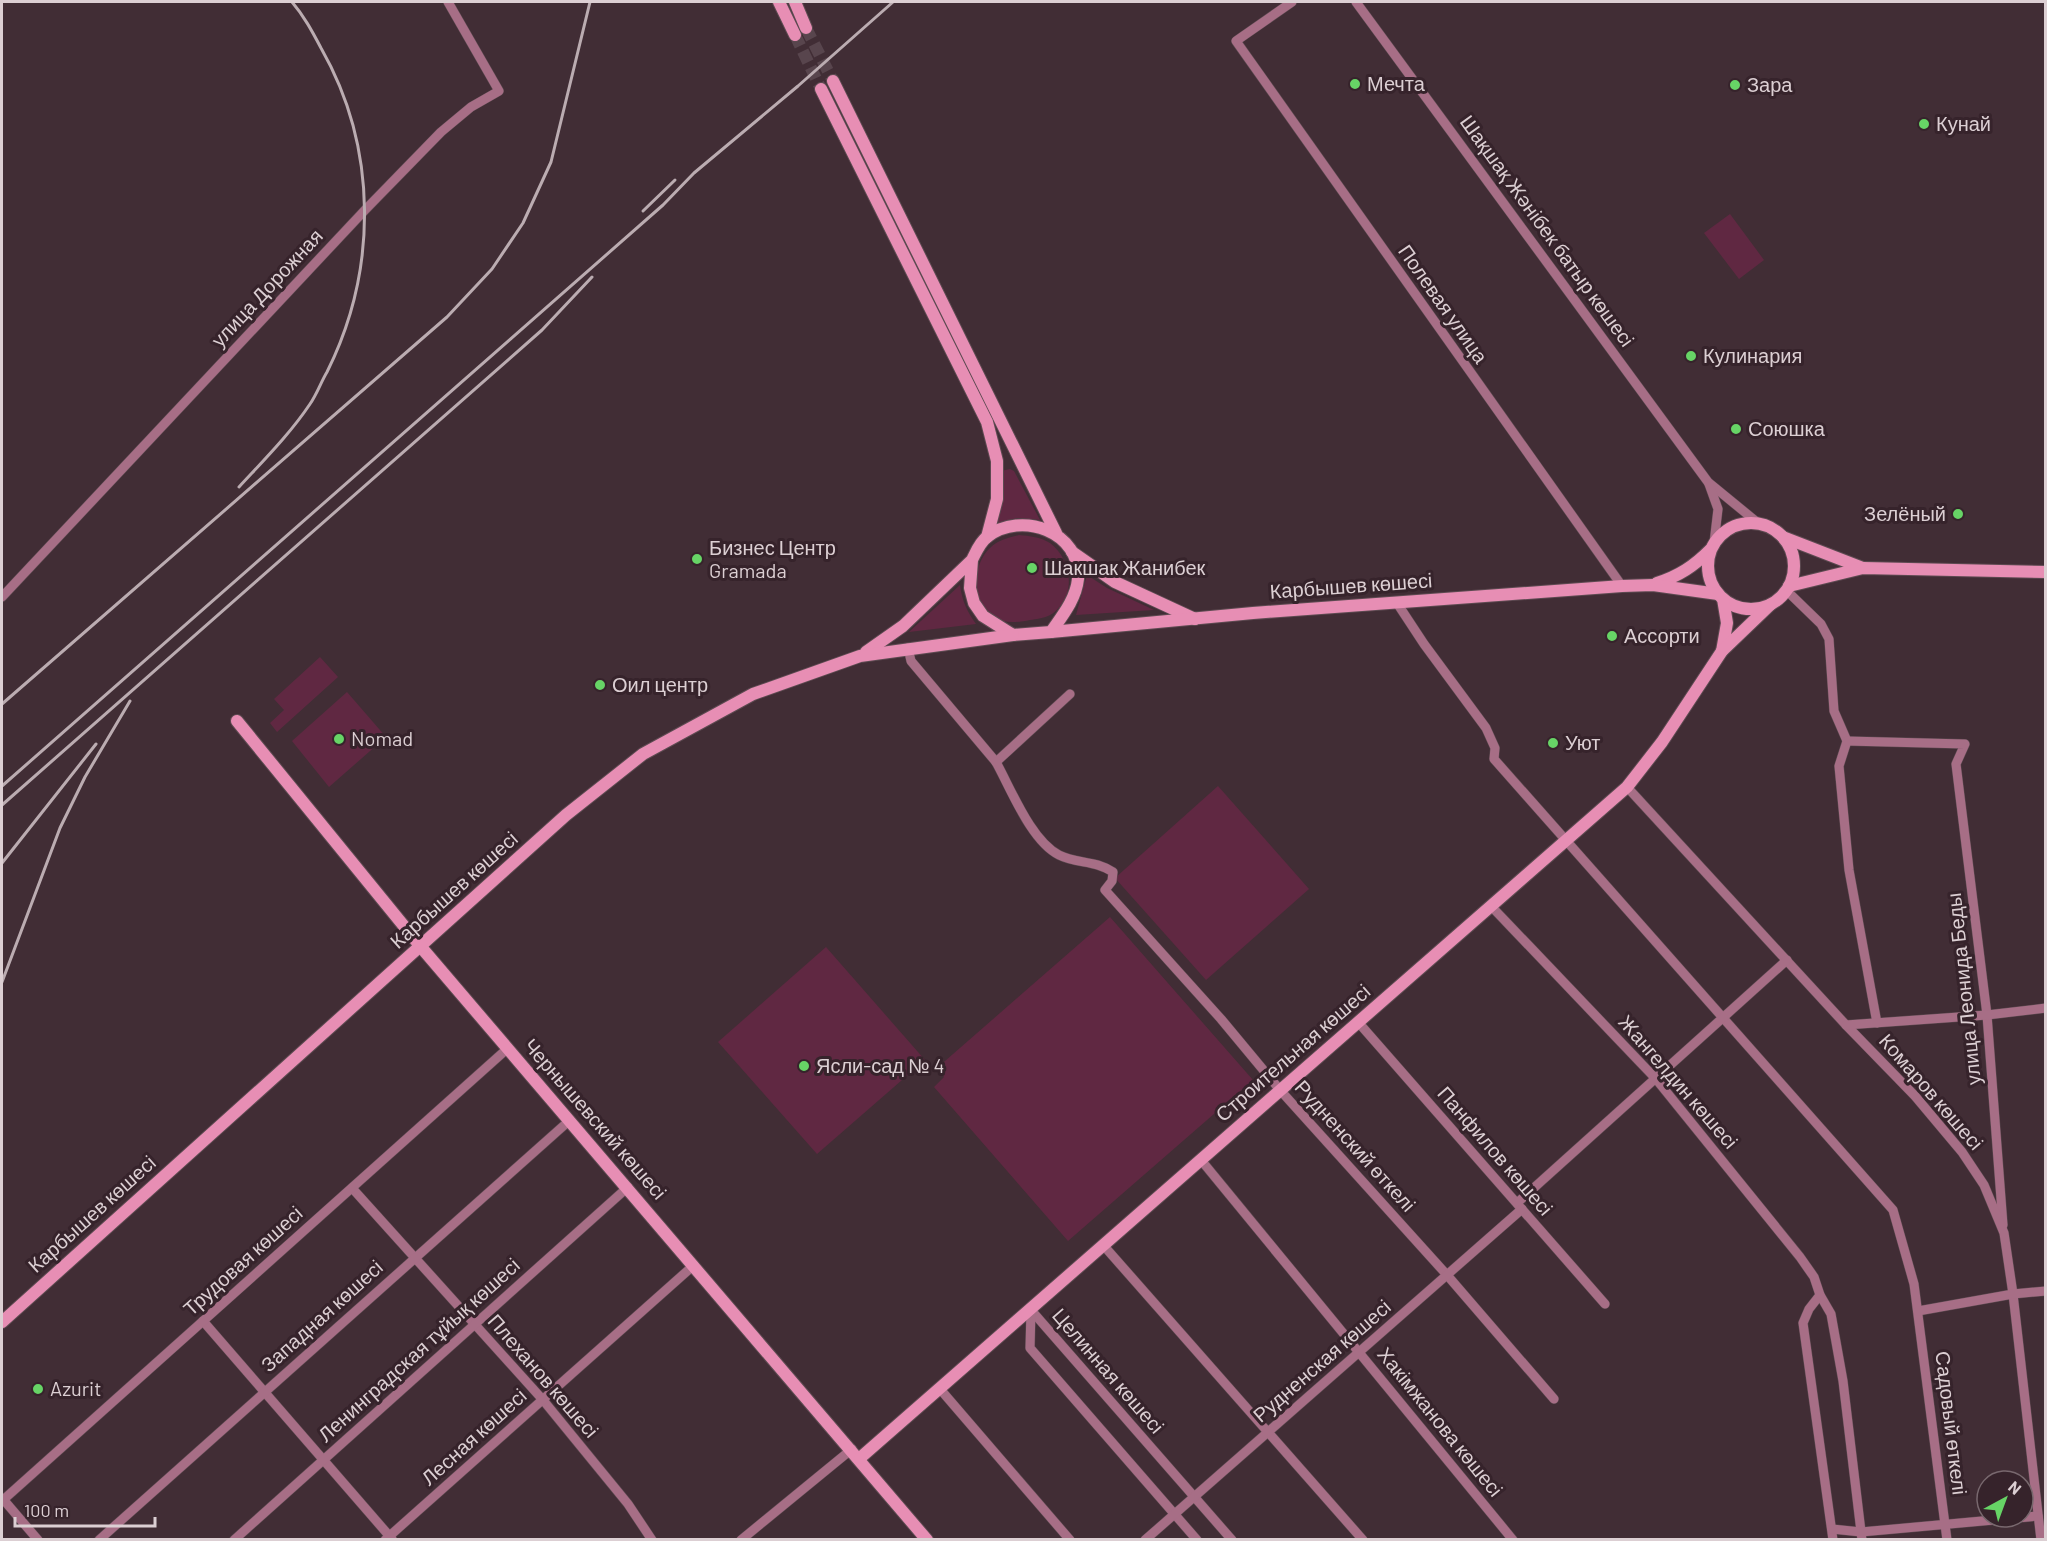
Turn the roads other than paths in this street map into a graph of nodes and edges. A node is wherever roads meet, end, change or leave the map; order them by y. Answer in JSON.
{"nodes":[{"id":1,"x":448,"y":2,"type":"edge"},
{"id":2,"x":779,"y":2,"type":"edge"},
{"id":3,"x":795,"y":2,"type":"edge"},
{"id":4,"x":1292,"y":2,"type":"edge"},
{"id":5,"x":1356,"y":2,"type":"edge"},
{"id":6,"x":806,"y":28,"type":"tunnel mouth"},
{"id":7,"x":795,"y":35,"type":"tunnel mouth"},
{"id":8,"x":833,"y":81,"type":"tunnel mouth"},
{"id":9,"x":821,"y":89,"type":"tunnel mouth"},
{"id":10,"x":1708,"y":482,"type":"junction"},
{"id":11,"x":1758,"y":523,"type":"junction"},
{"id":12,"x":1056,"y":533,"type":"junction"},
{"id":13,"x":987,"y":537,"type":"junction"},
{"id":14,"x":1783,"y":537,"type":"junction"},
{"id":15,"x":1712,"y":546,"type":"junction"},
{"id":16,"x":1072,"y":552,"type":"junction"},
{"id":17,"x":972,"y":560,"type":"junction"},
{"id":18,"x":1863,"y":568,"type":"junction"},
{"id":19,"x":2046,"y":572,"type":"edge"},
{"id":20,"x":1653,"y":585,"type":"junction"},
{"id":21,"x":1622,"y":586,"type":"junction"},
{"id":22,"x":1788,"y":589,"type":"junction"},
{"id":23,"x":2,"y":597,"type":"edge"},
{"id":24,"x":1720,"y":597,"type":"junction"},
{"id":25,"x":1397,"y":603,"type":"junction"},
{"id":26,"x":1770,"y":605,"type":"junction"},
{"id":27,"x":1196,"y":620,"type":"junction"},
{"id":28,"x":1051,"y":632,"type":"junction"},
{"id":29,"x":1013,"y":635,"type":"junction"},
{"id":30,"x":908,"y":648,"type":"junction"},
{"id":31,"x":1722,"y":651,"type":"junction"},
{"id":32,"x":860,"y":656,"type":"junction"},
{"id":33,"x":1070,"y":694,"type":"dead end"},
{"id":34,"x":237,"y":721,"type":"dead end"},
{"id":35,"x":1847,"y":741,"type":"junction"},
{"id":36,"x":996,"y":762,"type":"junction"},
{"id":37,"x":1627,"y":787,"type":"junction"},
{"id":38,"x":1566,"y":842,"type":"junction"},
{"id":39,"x":1491,"y":906,"type":"junction"},
{"id":40,"x":421,"y":947,"type":"junction"},
{"id":41,"x":1787,"y":960,"type":"junction"},
{"id":42,"x":2046,"y":1008,"type":"edge"},
{"id":43,"x":1987,"y":1015,"type":"junction"},
{"id":44,"x":1722,"y":1018,"type":"junction"},
{"id":45,"x":1358,"y":1022,"type":"junction"},
{"id":46,"x":1877,"y":1023,"type":"junction"},
{"id":47,"x":1846,"y":1025,"type":"junction"},
{"id":48,"x":508,"y":1048,"type":"junction"},
{"id":49,"x":1656,"y":1079,"type":"junction"},
{"id":50,"x":1280,"y":1090,"type":"junction"},
{"id":51,"x":570,"y":1120,"type":"junction"},
{"id":52,"x":1201,"y":1160,"type":"junction"},
{"id":53,"x":628,"y":1187,"type":"junction"},
{"id":54,"x":352,"y":1188,"type":"junction"},
{"id":55,"x":1520,"y":1206,"type":"junction"},
{"id":56,"x":2004,"y":1233,"type":"junction"},
{"id":57,"x":1104,"y":1246,"type":"junction"},
{"id":58,"x":415,"y":1258,"type":"junction"},
{"id":59,"x":694,"y":1265,"type":"junction"},
{"id":60,"x":1447,"y":1275,"type":"junction"},
{"id":61,"x":2046,"y":1291,"type":"edge"},
{"id":62,"x":2013,"y":1294,"type":"junction"},
{"id":63,"x":1820,"y":1295,"type":"junction"},
{"id":64,"x":1605,"y":1304,"type":"dead end"},
{"id":65,"x":1031,"y":1310,"type":"junction"},
{"id":66,"x":1918,"y":1311,"type":"junction"},
{"id":67,"x":203,"y":1321,"type":"junction"},
{"id":68,"x":2,"y":1322,"type":"edge"},
{"id":69,"x":475,"y":1325,"type":"junction"},
{"id":70,"x":1359,"y":1352,"type":"junction"},
{"id":71,"x":940,"y":1389,"type":"junction"},
{"id":72,"x":264,"y":1392,"type":"junction"},
{"id":73,"x":1554,"y":1399,"type":"dead end"},
{"id":74,"x":543,"y":1400,"type":"junction"},
{"id":75,"x":1269,"y":1431,"type":"junction"},
{"id":76,"x":856,"y":1454,"type":"junction"},
{"id":77,"x":323,"y":1460,"type":"junction"},
{"id":78,"x":1194,"y":1496,"type":"junction"},
{"id":79,"x":2,"y":1499,"type":"edge"},
{"id":80,"x":1174,"y":1514,"type":"junction"},
{"id":81,"x":2038,"y":1516,"type":"junction"},
{"id":82,"x":1945,"y":1523,"type":"junction"},
{"id":83,"x":2042,"y":1527,"type":"edge"},
{"id":84,"x":1832,"y":1529,"type":"junction"},
{"id":85,"x":1862,"y":1536,"type":"edge"},
{"id":86,"x":389,"y":1538,"type":"edge"},
{"id":87,"x":38,"y":1539,"type":"edge"},
{"id":88,"x":99,"y":1539,"type":"edge"},
{"id":89,"x":234,"y":1539,"type":"edge"},
{"id":90,"x":652,"y":1539,"type":"edge"},
{"id":91,"x":741,"y":1539,"type":"edge"},
{"id":92,"x":927,"y":1539,"type":"edge"},
{"id":93,"x":1070,"y":1539,"type":"edge"},
{"id":94,"x":1145,"y":1539,"type":"edge"},
{"id":95,"x":1197,"y":1539,"type":"edge"},
{"id":96,"x":1232,"y":1539,"type":"edge"},
{"id":97,"x":1363,"y":1539,"type":"edge"},
{"id":98,"x":1513,"y":1539,"type":"edge"},
{"id":99,"x":1833,"y":1539,"type":"edge"},
{"id":100,"x":1947,"y":1539,"type":"edge"},
{"id":101,"x":2040,"y":1539,"type":"edge"}],
"edges":[{"from":1,"to":23,"type":"street","name":"улица Дорожная"},
{"from":2,"to":7,"type":"main road"},
{"from":3,"to":6,"type":"main road"},
{"from":4,"to":21,"type":"street","name":"Полевая улица"},
{"from":5,"to":10,"type":"street","name":"Шақшақ Жәнібек батыр көшесі"},
{"from":8,"to":12,"type":"main road"},
{"from":9,"to":13,"type":"main road"},
{"from":10,"to":11,"type":"street","name":"Шақшақ Жәнібек батыр көшесі"},
{"from":10,"to":15,"type":"street","name":"Шақшақ Жәнібек батыр көшесі"},
{"from":11,"to":14,"type":"main road"},
{"from":11,"to":15,"type":"main road"},
{"from":12,"to":13,"type":"main road"},
{"from":12,"to":16,"type":"main road"},
{"from":13,"to":17,"type":"main road"},
{"from":14,"to":18,"type":"main road"},
{"from":14,"to":22,"type":"main road"},
{"from":15,"to":20,"type":"main road"},
{"from":15,"to":24,"type":"main road"},
{"from":16,"to":27,"type":"main road"},
{"from":16,"to":28,"type":"main road"},
{"from":17,"to":29,"type":"main road"},
{"from":17,"to":32,"type":"main road"},
{"from":18,"to":19,"type":"main road"},
{"from":18,"to":22,"type":"main road"},
{"from":20,"to":21,"type":"main road","name":"Карбышев көшесі"},
{"from":20,"to":24,"type":"main road"},
{"from":21,"to":25,"type":"main road","name":"Карбышев көшесі"},
{"from":22,"to":26,"type":"main road"},
{"from":22,"to":35,"type":"street"},
{"from":24,"to":26,"type":"main road"},
{"from":24,"to":31,"type":"main road"},
{"from":25,"to":27,"type":"main road","name":"Карбышев көшесі"},
{"from":25,"to":38,"type":"street","name":"Садовый өткелі"},
{"from":26,"to":31,"type":"main road"},
{"from":27,"to":28,"type":"main road","name":"Карбышев көшесі"},
{"from":28,"to":29,"type":"main road"},
{"from":29,"to":30,"type":"main road","name":"Карбышев көшесі"},
{"from":30,"to":32,"type":"main road","name":"Карбышев көшесі"},
{"from":30,"to":36,"type":"street"},
{"from":31,"to":37,"type":"main road","name":"Строительная көшесі"},
{"from":32,"to":40,"type":"main road","name":"Карбышев көшесі"},
{"from":33,"to":36,"type":"street"},
{"from":34,"to":40,"type":"main road","name":"Чернышевский көшесі"},
{"from":35,"to":43,"type":"street","name":"улица Леонида Беды"},
{"from":35,"to":46,"type":"street"},
{"from":36,"to":50,"type":"street","name":"Рудненский өткелі"},
{"from":37,"to":38,"type":"main road","name":"Строительная көшесі"},
{"from":37,"to":41,"type":"street","name":"Комаров көшесі"},
{"from":38,"to":39,"type":"main road","name":"Строительная көшесі"},
{"from":38,"to":44,"type":"street","name":"Садовый өткелі"},
{"from":39,"to":45,"type":"main road","name":"Строительная көшесі"},
{"from":39,"to":49,"type":"street","name":"Жангелдин көшесі"},
{"from":40,"to":48,"type":"main road","name":"Чернышевский көшесі"},
{"from":40,"to":68,"type":"main road","name":"Карбышев көшесі"},
{"from":41,"to":44,"type":"street","name":"Рудненская көшесі"},
{"from":41,"to":47,"type":"street","name":"Комаров көшесі"},
{"from":42,"to":43,"type":"street"},
{"from":43,"to":46,"type":"street"},
{"from":43,"to":56,"type":"street","name":"улица Леонида Беды"},
{"from":44,"to":49,"type":"street","name":"Рудненская көшесі"},
{"from":44,"to":66,"type":"street","name":"Садовый өткелі"},
{"from":45,"to":50,"type":"main road","name":"Строительная көшесі"},
{"from":45,"to":55,"type":"street","name":"Панфилов көшесі"},
{"from":46,"to":47,"type":"street"},
{"from":47,"to":56,"type":"street","name":"Комаров көшесі"},
{"from":48,"to":51,"type":"main road","name":"Чернышевский көшесі"},
{"from":48,"to":54,"type":"street","name":"Трудовая көшесі"},
{"from":49,"to":55,"type":"street","name":"Рудненская көшесі"},
{"from":49,"to":63,"type":"street","name":"Жангелдин көшесі"},
{"from":50,"to":52,"type":"main road","name":"Строительная көшесі"},
{"from":50,"to":60,"type":"street","name":"Рудненский өткелі"},
{"from":51,"to":53,"type":"main road","name":"Чернышевский көшесі"},
{"from":51,"to":58,"type":"street","name":"Западная көшесі"},
{"from":52,"to":57,"type":"main road","name":"Строительная көшесі"},
{"from":52,"to":70,"type":"street","name":"Хакімжанова көшесі"},
{"from":53,"to":59,"type":"main road","name":"Чернышевский көшесі"},
{"from":53,"to":69,"type":"street","name":"Ленинградская тұйық көшесі"},
{"from":54,"to":58,"type":"street","name":"Плеханов көшесі"},
{"from":54,"to":67,"type":"street","name":"Трудовая көшесі"},
{"from":55,"to":60,"type":"street","name":"Рудненская көшесі"},
{"from":55,"to":64,"type":"street","name":"Панфилов көшесі"},
{"from":56,"to":62,"type":"street","name":"Комаров көшесі"},
{"from":57,"to":65,"type":"main road","name":"Строительная көшесі"},
{"from":57,"to":75,"type":"street"},
{"from":58,"to":69,"type":"street","name":"Плеханов көшесі"},
{"from":58,"to":72,"type":"street","name":"Западная көшесі"},
{"from":59,"to":74,"type":"street","name":"Лесная көшесі"},
{"from":59,"to":76,"type":"main road","name":"Чернышевский көшесі"},
{"from":60,"to":70,"type":"street","name":"Рудненская көшесі"},
{"from":60,"to":73,"type":"street","name":"Рудненский өткелі"},
{"from":61,"to":62,"type":"street"},
{"from":62,"to":66,"type":"street"},
{"from":62,"to":81,"type":"street","name":"Комаров көшесі"},
{"from":63,"to":84,"type":"street"},
{"from":63,"to":85,"type":"street","name":"Жангелдин көшесі"},
{"from":65,"to":71,"type":"main road","name":"Строительная көшесі"},
{"from":65,"to":78,"type":"street","name":"Целинная көшесі"},
{"from":65,"to":80,"type":"street","name":"Целинная көшесі"},
{"from":66,"to":82,"type":"street","name":"Садовый өткелі"},
{"from":67,"to":72,"type":"street"},
{"from":67,"to":79,"type":"street","name":"Трудовая көшесі"},
{"from":69,"to":74,"type":"street","name":"Плеханов көшесі"},
{"from":69,"to":77,"type":"street","name":"Ленинградская тұйық көшесі"},
{"from":70,"to":75,"type":"street","name":"Рудненская көшесі"},
{"from":70,"to":98,"type":"street","name":"Хакімжанова көшесі"},
{"from":71,"to":76,"type":"main road","name":"Строительная көшесі"},
{"from":71,"to":93,"type":"street"},
{"from":72,"to":77,"type":"street"},
{"from":72,"to":88,"type":"street","name":"Западная көшесі"},
{"from":74,"to":86,"type":"street","name":"Лесная көшесі"},
{"from":74,"to":90,"type":"street","name":"Плеханов көшесі"},
{"from":75,"to":78,"type":"street","name":"Рудненская көшесі"},
{"from":75,"to":97,"type":"street"},
{"from":76,"to":91,"type":"street","name":"Строительная көшесі"},
{"from":76,"to":92,"type":"main road","name":"Чернышевский көшесі"},
{"from":77,"to":86,"type":"street"},
{"from":77,"to":89,"type":"street","name":"Ленинградская тұйық көшесі"},
{"from":78,"to":80,"type":"street","name":"Рудненская көшесі"},
{"from":78,"to":96,"type":"street","name":"Целинная көшесі"},
{"from":79,"to":87,"type":"street"},
{"from":80,"to":94,"type":"street","name":"Рудненская көшесі"},
{"from":80,"to":95,"type":"street","name":"Целинная көшесі"},
{"from":81,"to":82,"type":"street"},
{"from":81,"to":83,"type":"street","name":"Комаров көшесі"},
{"from":82,"to":85,"type":"street"},
{"from":82,"to":100,"type":"street","name":"Садовый өткелі"},
{"from":83,"to":101,"type":"street","name":"Комаров көшесі"},
{"from":84,"to":85,"type":"street"},
{"from":84,"to":99,"type":"street"}]}
